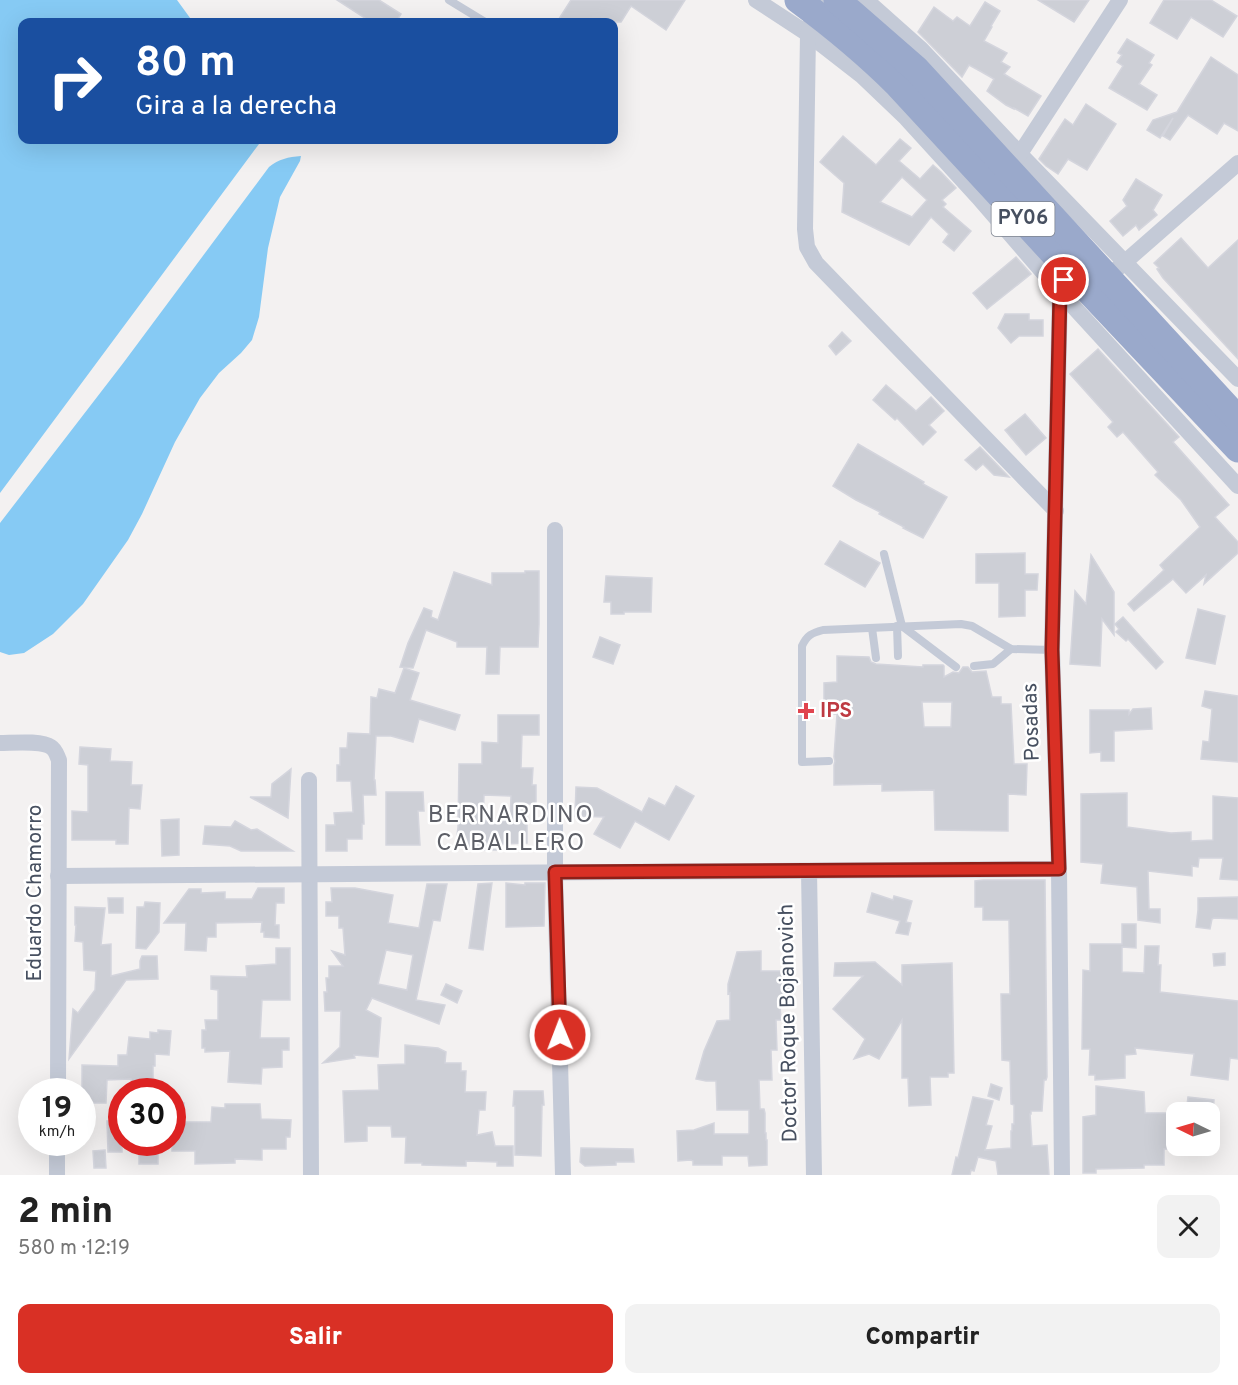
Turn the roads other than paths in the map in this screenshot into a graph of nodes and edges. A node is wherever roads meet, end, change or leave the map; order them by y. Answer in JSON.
{"nodes":[{"id":1,"x":449,"y":0,"type":"edge"},
{"id":2,"x":756,"y":0,"type":"edge"},
{"id":3,"x":866,"y":0,"type":"edge"},
{"id":4,"x":1120,"y":0,"type":"edge"},
{"id":5,"x":816,"y":9,"type":"edge"},
{"id":6,"x":478,"y":18,"type":"edge"},
{"id":7,"x":1238,"y":163,"type":"edge"},
{"id":8,"x":1002,"y":180,"type":"junction"},
{"id":9,"x":1117,"y":270,"type":"junction"},
{"id":10,"x":1064,"y":280,"type":"junction"},
{"id":11,"x":1238,"y":380,"type":"edge"},
{"id":12,"x":1238,"y":419,"type":"edge"},
{"id":13,"x":1238,"y":449,"type":"edge"},
{"id":14,"x":1238,"y":486,"type":"edge"},
{"id":15,"x":1056,"y":512,"type":"junction"},
{"id":16,"x":555,"y":530,"type":"dead end"},
{"id":17,"x":884,"y":554,"type":"dead end"},
{"id":18,"x":899,"y":626,"type":"junction"},
{"id":19,"x":872,"y":628,"type":"junction"},
{"id":20,"x":1011,"y":649,"type":"junction"},
{"id":21,"x":1052,"y":650,"type":"junction"},
{"id":22,"x":898,"y":656,"type":"dead end"},
{"id":23,"x":876,"y":658,"type":"dead end"},
{"id":24,"x":974,"y":666,"type":"dead end"},
{"id":25,"x":956,"y":667,"type":"dead end"},
{"id":26,"x":0,"y":743,"type":"edge"},
{"id":27,"x":829,"y":761,"type":"dead end"},
{"id":28,"x":309,"y":780,"type":"dead end"},
{"id":29,"x":1059,"y":869,"type":"junction"},
{"id":30,"x":809,"y":871,"type":"junction"},
{"id":31,"x":555,"y":872,"type":"junction"},
{"id":32,"x":309,"y":874,"type":"junction"},
{"id":33,"x":58,"y":876,"type":"junction"},
{"id":34,"x":58,"y":1078,"type":"edge"},
{"id":35,"x":57,"y":1156,"type":"edge"},
{"id":36,"x":57,"y":1175,"type":"edge"},
{"id":37,"x":311,"y":1175,"type":"edge"},
{"id":38,"x":563,"y":1175,"type":"edge"},
{"id":39,"x":814,"y":1175,"type":"edge"},
{"id":40,"x":1062,"y":1175,"type":"edge"}],
"edges":[{"from":1,"to":6,"type":"lane"},
{"from":2,"to":5,"type":"street"},
{"from":3,"to":8,"type":"street"},
{"from":4,"to":8,"type":"street"},
{"from":5,"to":8,"type":"highway","number":"PY06"},
{"from":5,"to":15,"type":"street"},
{"from":7,"to":9,"type":"street"},
{"from":8,"to":9,"type":"highway","number":"PY06"},
{"from":8,"to":10,"type":"highway","number":"PY06"},
{"from":9,"to":11,"type":"street"},
{"from":9,"to":12,"type":"highway","number":"PY06"},
{"from":10,"to":13,"type":"highway","number":"PY06"},
{"from":10,"to":14,"type":"street"},
{"from":10,"to":15,"type":"street","name":"Posadas"},
{"from":15,"to":21,"type":"street","name":"Posadas"},
{"from":16,"to":31,"type":"street"},
{"from":17,"to":18,"type":"lane"},
{"from":18,"to":19,"type":"lane"},
{"from":18,"to":20,"type":"lane"},
{"from":18,"to":22,"type":"lane"},
{"from":18,"to":25,"type":"lane"},
{"from":19,"to":23,"type":"lane"},
{"from":19,"to":27,"type":"lane"},
{"from":20,"to":21,"type":"lane"},
{"from":20,"to":24,"type":"lane"},
{"from":21,"to":29,"type":"street","name":"Posadas"},
{"from":26,"to":33,"type":"street","name":"Eduardo Chamorro"},
{"from":28,"to":32,"type":"street"},
{"from":29,"to":30,"type":"street"},
{"from":29,"to":40,"type":"street","name":"Posadas"},
{"from":30,"to":31,"type":"street"},
{"from":30,"to":39,"type":"street","name":"Doctor Roque Bojanovich"},
{"from":31,"to":32,"type":"street"},
{"from":31,"to":38,"type":"street"},
{"from":32,"to":33,"type":"street"},
{"from":32,"to":37,"type":"street"},
{"from":33,"to":34,"type":"street","name":"Eduardo Chamorro"},
{"from":35,"to":36,"type":"street"}]}
